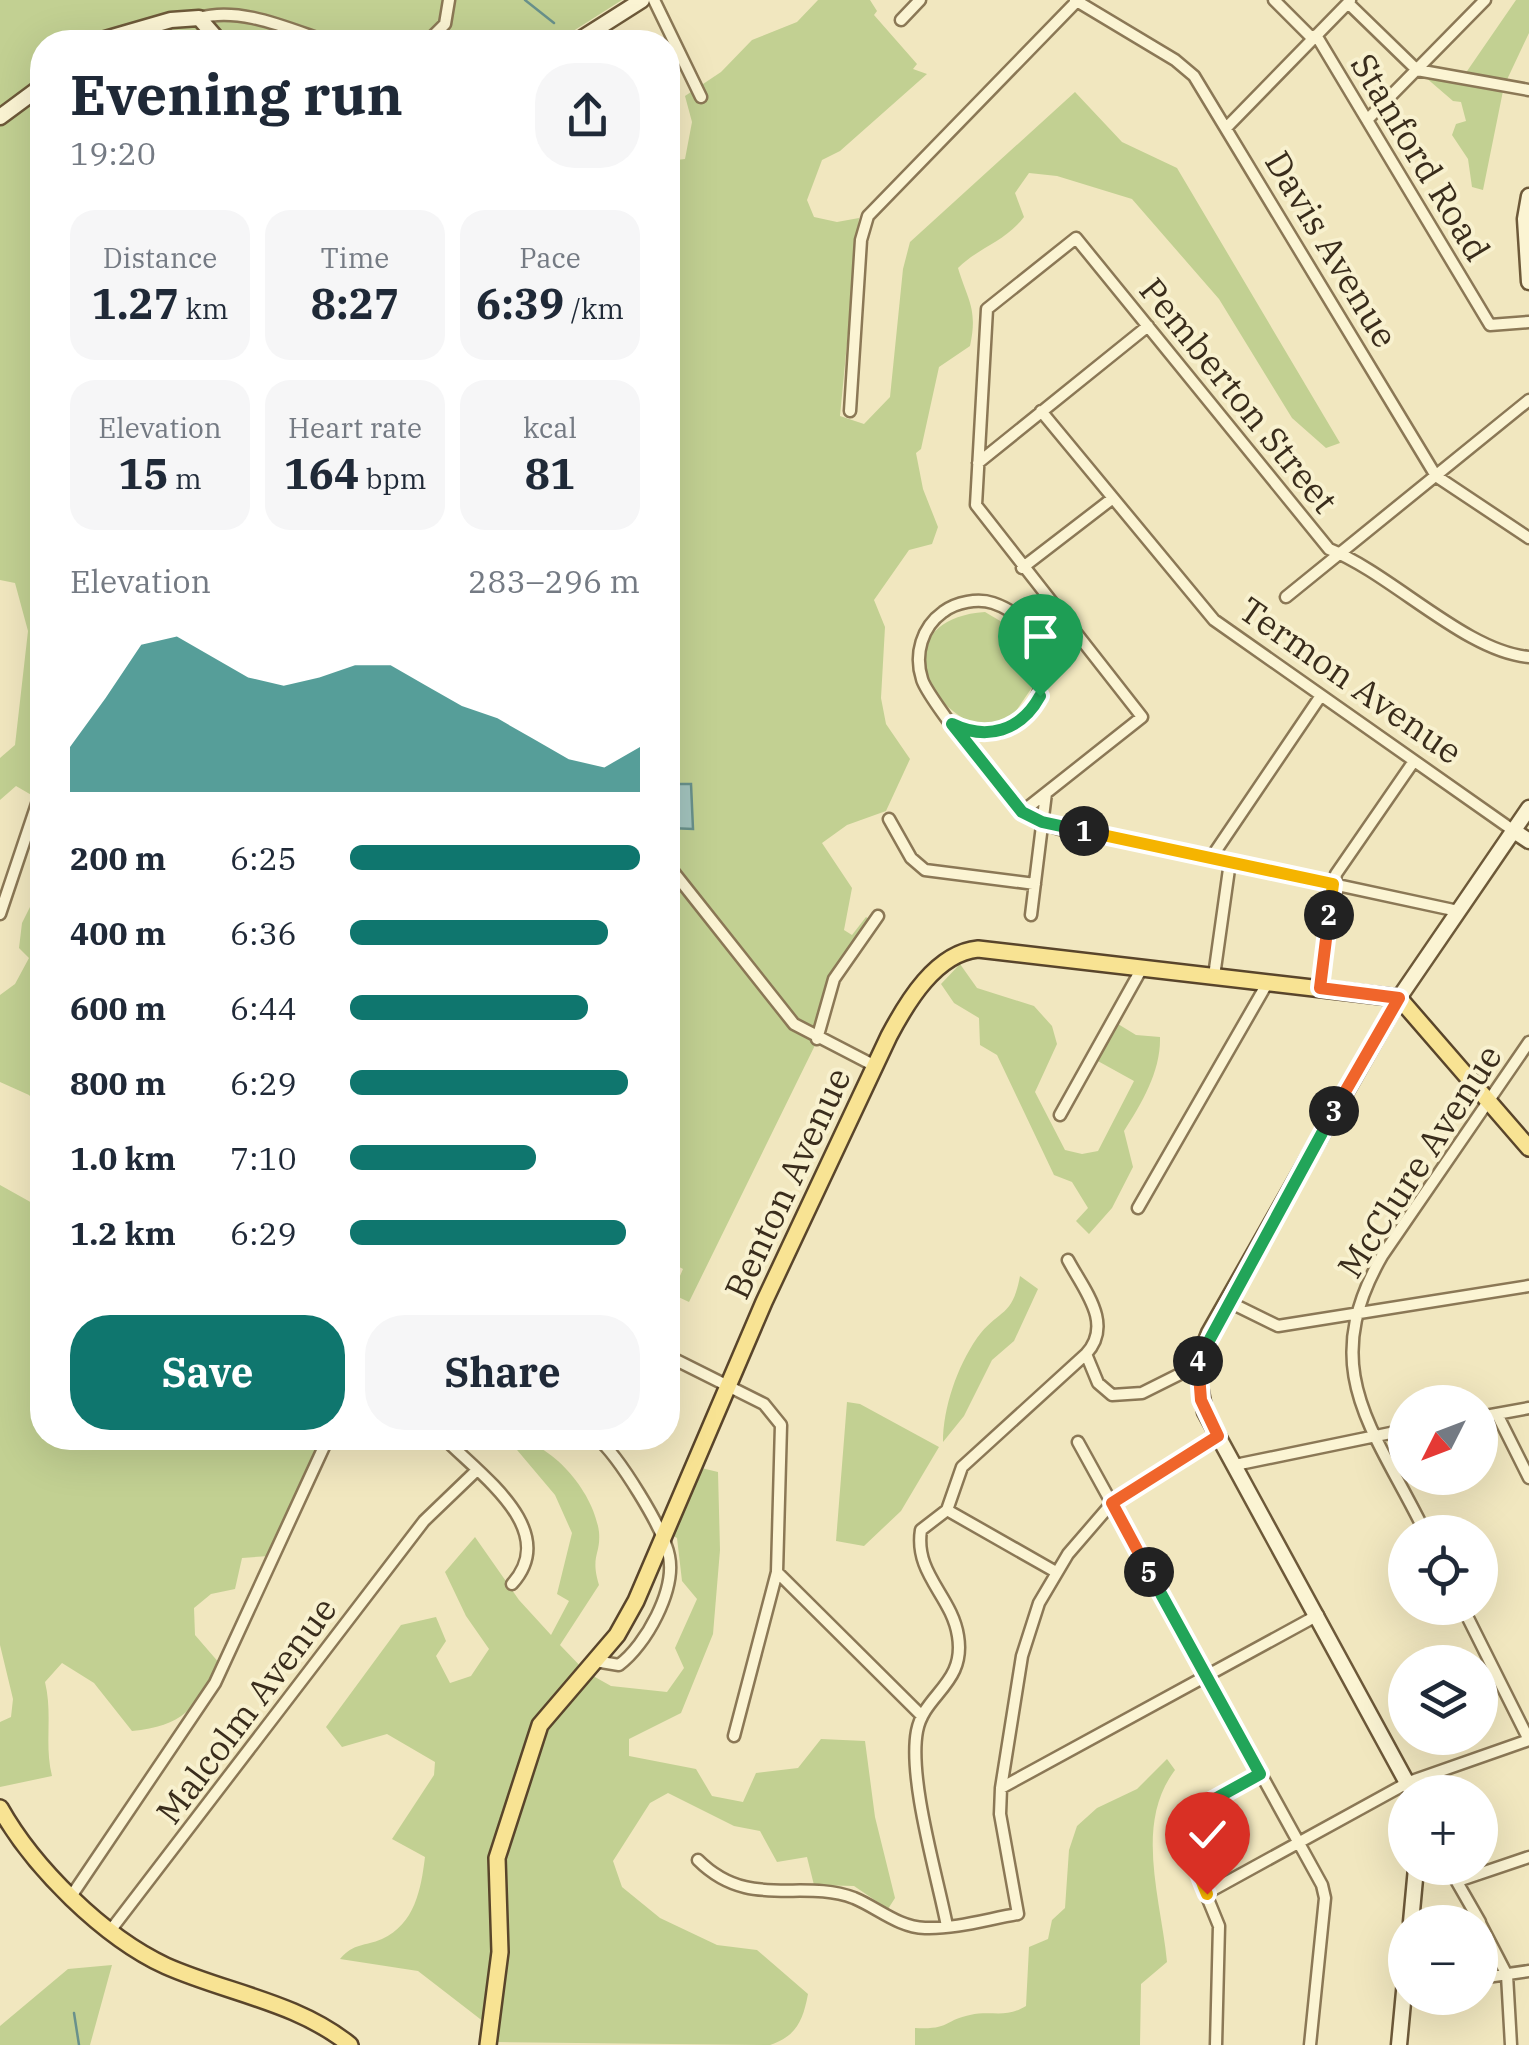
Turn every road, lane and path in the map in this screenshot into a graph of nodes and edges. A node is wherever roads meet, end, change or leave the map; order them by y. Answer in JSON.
{"nodes":[{"id":1,"x":449,"y":0,"type":"edge"},
{"id":2,"x":642,"y":0,"type":"edge"},
{"id":3,"x":654,"y":0,"type":"edge"},
{"id":4,"x":920,"y":0,"type":"edge"},
{"id":5,"x":1076,"y":0,"type":"edge"},
{"id":6,"x":1274,"y":0,"type":"edge"},
{"id":7,"x":1485,"y":0,"type":"edge"},
{"id":8,"x":1349,"y":1,"type":"edge"},
{"id":9,"x":1091,"y":4,"type":"edge"},
{"id":10,"x":199,"y":18,"type":"junction"},
{"id":11,"x":900,"y":20,"type":"dead end"},
{"id":12,"x":147,"y":30,"type":"edge"},
{"id":13,"x":210,"y":30,"type":"edge"},
{"id":14,"x":290,"y":30,"type":"edge"},
{"id":15,"x":439,"y":30,"type":"edge"},
{"id":16,"x":595,"y":30,"type":"edge"},
{"id":17,"x":669,"y":30,"type":"edge"},
{"id":18,"x":1314,"y":37,"type":"junction"},
{"id":19,"x":680,"y":53,"type":"edge"},
{"id":20,"x":1417,"y":70,"type":"junction"},
{"id":21,"x":1529,"y":90,"type":"edge"},
{"id":22,"x":30,"y":95,"type":"edge"},
{"id":23,"x":702,"y":97,"type":"dead end"},
{"id":24,"x":0,"y":116,"type":"edge"},
{"id":25,"x":1367,"y":120,"type":"junction"},
{"id":26,"x":1227,"y":128,"type":"junction"},
{"id":27,"x":1529,"y":196,"type":"edge"},
{"id":28,"x":1529,"y":282,"type":"edge"},
{"id":29,"x":1529,"y":322,"type":"edge"},
{"id":30,"x":1148,"y":326,"type":"junction"},
{"id":31,"x":1529,"y":400,"type":"edge"},
{"id":32,"x":1042,"y":410,"type":"junction"},
{"id":33,"x":850,"y":411,"type":"dead end"},
{"id":34,"x":978,"y":464,"type":"junction"},
{"id":35,"x":1436,"y":476,"type":"junction"},
{"id":36,"x":1113,"y":498,"type":"junction"},
{"id":37,"x":1529,"y":538,"type":"edge"},
{"id":38,"x":1342,"y":554,"type":"junction"},
{"id":39,"x":1022,"y":568,"type":"junction"},
{"id":40,"x":1286,"y":597,"type":"dead end"},
{"id":41,"x":1054,"y":608,"type":"junction"},
{"id":42,"x":1028,"y":628,"type":"junction"},
{"id":43,"x":1529,"y":658,"type":"edge"},
{"id":44,"x":1320,"y":697,"type":"junction"},
{"id":45,"x":952,"y":724,"type":"junction"},
{"id":46,"x":1414,"y":761,"type":"junction"},
{"id":47,"x":1046,"y":793,"type":"junction"},
{"id":48,"x":1529,"y":808,"type":"edge"},
{"id":49,"x":1022,"y":812,"type":"junction"},
{"id":50,"x":889,"y":819,"type":"dead end"},
{"id":51,"x":1042,"y":822,"type":"junction"},
{"id":52,"x":30,"y":825,"type":"edge"},
{"id":53,"x":1514,"y":830,"type":"junction"},
{"id":54,"x":1529,"y":841,"type":"edge"},
{"id":55,"x":1212,"y":858,"type":"junction"},
{"id":56,"x":1230,"y":862,"type":"junction"},
{"id":57,"x":680,"y":881,"type":"edge"},
{"id":58,"x":1035,"y":884,"type":"junction"},
{"id":59,"x":1333,"y":884,"type":"junction"},
{"id":60,"x":1458,"y":911,"type":"junction"},
{"id":61,"x":0,"y":914,"type":"edge"},
{"id":62,"x":1031,"y":915,"type":"dead end"},
{"id":63,"x":878,"y":916,"type":"dead end"},
{"id":64,"x":1142,"y":968,"type":"junction"},
{"id":65,"x":1214,"y":976,"type":"junction"},
{"id":66,"x":1268,"y":982,"type":"junction"},
{"id":67,"x":1320,"y":988,"type":"junction"},
{"id":68,"x":1399,"y":998,"type":"junction"},
{"id":69,"x":818,"y":1038,"type":"junction"},
{"id":70,"x":1529,"y":1042,"type":"edge"},
{"id":71,"x":875,"y":1066,"type":"junction"},
{"id":72,"x":1488,"y":1101,"type":"junction"},
{"id":73,"x":1060,"y":1115,"type":"dead end"},
{"id":74,"x":1529,"y":1148,"type":"edge"},
{"id":75,"x":1138,"y":1208,"type":"dead end"},
{"id":76,"x":1068,"y":1260,"type":"dead end"},
{"id":77,"x":1529,"y":1286,"type":"edge"},
{"id":78,"x":1227,"y":1300,"type":"junction"},
{"id":79,"x":1357,"y":1314,"type":"junction"},
{"id":80,"x":1086,"y":1354,"type":"junction"},
{"id":81,"x":680,"y":1362,"type":"edge"},
{"id":82,"x":1196,"y":1366,"type":"junction"},
{"id":83,"x":728,"y":1384,"type":"junction"},
{"id":84,"x":1529,"y":1408,"type":"edge"},
{"id":85,"x":1498,"y":1414,"type":"edge"},
{"id":86,"x":1498,"y":1416,"type":"edge"},
{"id":87,"x":1388,"y":1434,"type":"edge"},
{"id":88,"x":1218,"y":1436,"type":"junction"},
{"id":89,"x":1377,"y":1436,"type":"junction"},
{"id":90,"x":1078,"y":1442,"type":"dead end"},
{"id":91,"x":322,"y":1450,"type":"edge"},
{"id":92,"x":456,"y":1450,"type":"edge"},
{"id":93,"x":607,"y":1450,"type":"edge"},
{"id":94,"x":1235,"y":1465,"type":"junction"},
{"id":95,"x":476,"y":1471,"type":"junction"},
{"id":96,"x":1529,"y":1478,"type":"edge"},
{"id":97,"x":1112,"y":1503,"type":"junction"},
{"id":98,"x":947,"y":1510,"type":"junction"},
{"id":99,"x":1417,"y":1515,"type":"edge"},
{"id":100,"x":660,"y":1538,"type":"junction"},
{"id":101,"x":778,"y":1572,"type":"junction"},
{"id":102,"x":1056,"y":1572,"type":"junction"},
{"id":103,"x":512,"y":1584,"type":"dead end"},
{"id":104,"x":1318,"y":1615,"type":"junction"},
{"id":105,"x":1472,"y":1625,"type":"edge"},
{"id":106,"x":595,"y":1661,"type":"junction"},
{"id":107,"x":1206,"y":1676,"type":"junction"},
{"id":108,"x":922,"y":1716,"type":"junction"},
{"id":109,"x":734,"y":1736,"type":"dead end"},
{"id":110,"x":1529,"y":1740,"type":"edge"},
{"id":111,"x":1260,"y":1774,"type":"junction"},
{"id":112,"x":1405,"y":1775,"type":"edge"},
{"id":113,"x":1441,"y":1775,"type":"edge"},
{"id":114,"x":1001,"y":1788,"type":"junction"},
{"id":115,"x":1388,"y":1798,"type":"edge"},
{"id":116,"x":0,"y":1808,"type":"edge"},
{"id":117,"x":1298,"y":1843,"type":"junction"},
{"id":118,"x":1529,"y":1857,"type":"edge"},
{"id":119,"x":698,"y":1860,"type":"dead end"},
{"id":120,"x":1498,"y":1867,"type":"edge"},
{"id":121,"x":72,"y":1894,"type":"junction"},
{"id":122,"x":1207,"y":1894,"type":"junction"},
{"id":123,"x":947,"y":1926,"type":"junction"},
{"id":124,"x":110,"y":1931,"type":"junction"},
{"id":125,"x":1498,"y":1958,"type":"edge"},
{"id":126,"x":1529,"y":1971,"type":"edge"},
{"id":127,"x":1507,"y":1975,"type":"junction"},
{"id":128,"x":1498,"y":1976,"type":"edge"},
{"id":129,"x":1402,"y":2015,"type":"edge"},
{"id":130,"x":350,"y":2045,"type":"edge"},
{"id":131,"x":488,"y":2045,"type":"edge"},
{"id":132,"x":1216,"y":2045,"type":"edge"},
{"id":133,"x":1310,"y":2045,"type":"edge"},
{"id":134,"x":1399,"y":2045,"type":"edge"},
{"id":135,"x":1511,"y":2045,"type":"edge"}],
"edges":[{"from":1,"to":15,"type":"street"},
{"from":2,"to":16,"type":"street"},
{"from":3,"to":17,"type":"street"},
{"from":4,"to":11,"type":"street"},
{"from":5,"to":9,"type":"street","name":"Davis Avenue"},
{"from":5,"to":33,"type":"street"},
{"from":6,"to":18,"type":"street","name":"Stanford Road"},
{"from":7,"to":20,"type":"street"},
{"from":8,"to":18,"type":"street"},
{"from":8,"to":20,"type":"street"},
{"from":9,"to":26,"type":"street","name":"Davis Avenue"},
{"from":10,"to":12,"type":"street"},
{"from":10,"to":13,"type":"street"},
{"from":10,"to":14,"type":"street"},
{"from":18,"to":25,"type":"street","name":"Stanford Road"},
{"from":18,"to":26,"type":"street"},
{"from":19,"to":23,"type":"street"},
{"from":20,"to":21,"type":"street"},
{"from":20,"to":25,"type":"street"},
{"from":22,"to":24,"type":"street"},
{"from":25,"to":29,"type":"street","name":"Stanford Road"},
{"from":26,"to":35,"type":"street","name":"Davis Avenue"},
{"from":27,"to":28,"type":"street"},
{"from":30,"to":32,"type":"street"},
{"from":30,"to":34,"type":"street","name":"Pemberton Street"},
{"from":30,"to":38,"type":"street","name":"Pemberton Street"},
{"from":31,"to":35,"type":"street"},
{"from":32,"to":34,"type":"street"},
{"from":32,"to":36,"type":"street","name":"Termon Avenue"},
{"from":34,"to":39,"type":"street"},
{"from":35,"to":37,"type":"street","name":"Davis Avenue"},
{"from":35,"to":38,"type":"street"},
{"from":36,"to":39,"type":"street"},
{"from":36,"to":44,"type":"street","name":"Termon Avenue"},
{"from":38,"to":40,"type":"street"},
{"from":38,"to":43,"type":"street","name":"Pemberton Street"},
{"from":39,"to":41,"type":"street"},
{"from":41,"to":42,"type":"street"},
{"from":41,"to":47,"type":"street"},
{"from":42,"to":45,"type":"street"},
{"from":42,"to":45,"type":"street"},
{"from":44,"to":46,"type":"street","name":"Termon Avenue"},
{"from":44,"to":55,"type":"street"},
{"from":45,"to":49,"type":"street"},
{"from":46,"to":53,"type":"street","name":"Termon Avenue"},
{"from":46,"to":59,"type":"street"},
{"from":47,"to":49,"type":"street"},
{"from":47,"to":51,"type":"street"},
{"from":48,"to":53,"type":"street"},
{"from":49,"to":51,"type":"street"},
{"from":50,"to":58,"type":"street"},
{"from":51,"to":55,"type":"street"},
{"from":51,"to":58,"type":"street"},
{"from":52,"to":61,"type":"street"},
{"from":53,"to":54,"type":"street","name":"Termon Avenue"},
{"from":53,"to":60,"type":"street"},
{"from":55,"to":56,"type":"street"},
{"from":56,"to":59,"type":"street"},
{"from":56,"to":65,"type":"street"},
{"from":57,"to":69,"type":"street"},
{"from":58,"to":62,"type":"street"},
{"from":59,"to":60,"type":"street"},
{"from":59,"to":67,"type":"street"},
{"from":60,"to":68,"type":"street"},
{"from":63,"to":69,"type":"street"},
{"from":64,"to":65,"type":"main road","name":"Benton Avenue"},
{"from":64,"to":71,"type":"main road","name":"Benton Avenue"},
{"from":64,"to":73,"type":"street"},
{"from":65,"to":66,"type":"main road","name":"Benton Avenue"},
{"from":66,"to":67,"type":"main road","name":"Benton Avenue"},
{"from":66,"to":75,"type":"street"},
{"from":67,"to":68,"type":"main road","name":"Benton Avenue"},
{"from":68,"to":72,"type":"main road"},
{"from":68,"to":78,"type":"street"},
{"from":69,"to":71,"type":"street"},
{"from":70,"to":72,"type":"street","name":"McClure Avenue"},
{"from":71,"to":83,"type":"main road","name":"Benton Avenue"},
{"from":72,"to":74,"type":"main road"},
{"from":72,"to":79,"type":"street","name":"McClure Avenue"},
{"from":76,"to":80,"type":"street"},
{"from":77,"to":79,"type":"street"},
{"from":78,"to":79,"type":"street"},
{"from":78,"to":82,"type":"street"},
{"from":79,"to":89,"type":"street","name":"McClure Avenue"},
{"from":80,"to":82,"type":"street"},
{"from":80,"to":98,"type":"street"},
{"from":81,"to":83,"type":"street"},
{"from":82,"to":88,"type":"street"},
{"from":83,"to":100,"type":"main road","name":"Benton Avenue"},
{"from":83,"to":101,"type":"street"},
{"from":84,"to":85,"type":"street"},
{"from":86,"to":96,"type":"street"},
{"from":87,"to":89,"type":"street"},
{"from":88,"to":94,"type":"street"},
{"from":88,"to":97,"type":"street"},
{"from":89,"to":94,"type":"street"},
{"from":89,"to":99,"type":"street","name":"McClure Avenue"},
{"from":90,"to":97,"type":"street"},
{"from":91,"to":121,"type":"street"},
{"from":92,"to":95,"type":"street"},
{"from":93,"to":100,"type":"street"},
{"from":94,"to":104,"type":"street"},
{"from":95,"to":103,"type":"street"},
{"from":95,"to":124,"type":"street","name":"Malcolm Avenue"},
{"from":97,"to":102,"type":"street"},
{"from":97,"to":107,"type":"street"},
{"from":98,"to":102,"type":"street"},
{"from":98,"to":108,"type":"street"},
{"from":100,"to":106,"type":"main road","name":"Benton Avenue"},
{"from":100,"to":106,"type":"street"},
{"from":101,"to":108,"type":"street"},
{"from":101,"to":109,"type":"street"},
{"from":102,"to":114,"type":"street"},
{"from":104,"to":107,"type":"street"},
{"from":104,"to":112,"type":"street"},
{"from":105,"to":110,"type":"street"},
{"from":106,"to":131,"type":"main road","name":"Benton Avenue"},
{"from":107,"to":111,"type":"street"},
{"from":107,"to":114,"type":"street"},
{"from":108,"to":123,"type":"street"},
{"from":110,"to":113,"type":"street"},
{"from":111,"to":117,"type":"street"},
{"from":111,"to":122,"type":"street"},
{"from":114,"to":123,"type":"street"},
{"from":115,"to":117,"type":"street"},
{"from":116,"to":121,"type":"main road"},
{"from":117,"to":122,"type":"street"},
{"from":117,"to":133,"type":"street"},
{"from":118,"to":120,"type":"street"},
{"from":119,"to":123,"type":"street"},
{"from":121,"to":124,"type":"main road"},
{"from":122,"to":132,"type":"street"},
{"from":124,"to":130,"type":"main road"},
{"from":125,"to":127,"type":"street"},
{"from":126,"to":127,"type":"street"},
{"from":127,"to":128,"type":"street"},
{"from":127,"to":135,"type":"street"},
{"from":129,"to":134,"type":"street"}]}
